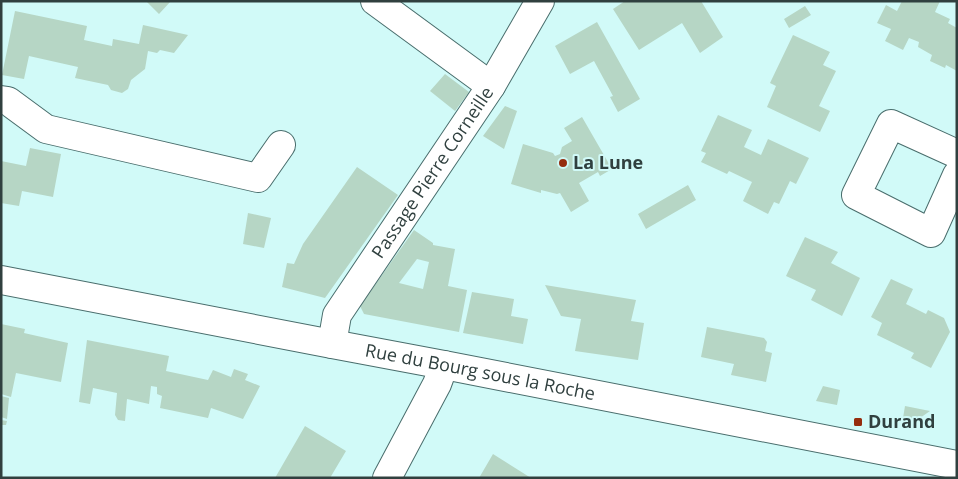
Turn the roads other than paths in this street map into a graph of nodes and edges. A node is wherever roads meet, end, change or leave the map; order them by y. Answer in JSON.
{"nodes":[{"id":1,"x":374,"y":1,"type":"edge"},
{"id":2,"x":540,"y":1,"type":"edge"},
{"id":3,"x":491,"y":86,"type":"junction"},
{"id":4,"x":1,"y":100,"type":"edge"},
{"id":5,"x":281,"y":145,"type":"dead end"},
{"id":6,"x":957,"y":154,"type":"edge"},
{"id":7,"x":957,"y":175,"type":"edge"},
{"id":8,"x":1,"y":280,"type":"edge"},
{"id":9,"x":332,"y":344,"type":"junction"},
{"id":10,"x":444,"y":364,"type":"junction"},
{"id":11,"x":957,"y":465,"type":"edge"},
{"id":12,"x":387,"y":478,"type":"edge"}],
"edges":[{"from":1,"to":3,"type":"street"},
{"from":2,"to":3,"type":"street","name":"Passage Pierre Corneille"},
{"from":3,"to":9,"type":"street","name":"Passage Pierre Corneille"},
{"from":4,"to":5,"type":"street"},
{"from":6,"to":7,"type":"street"},
{"from":8,"to":9,"type":"street","name":"Rue du Bourg sous la Roche"},
{"from":9,"to":10,"type":"street","name":"Rue du Bourg sous la Roche"},
{"from":10,"to":11,"type":"street","name":"Rue du Bourg sous la Roche"},
{"from":10,"to":12,"type":"street"}]}
